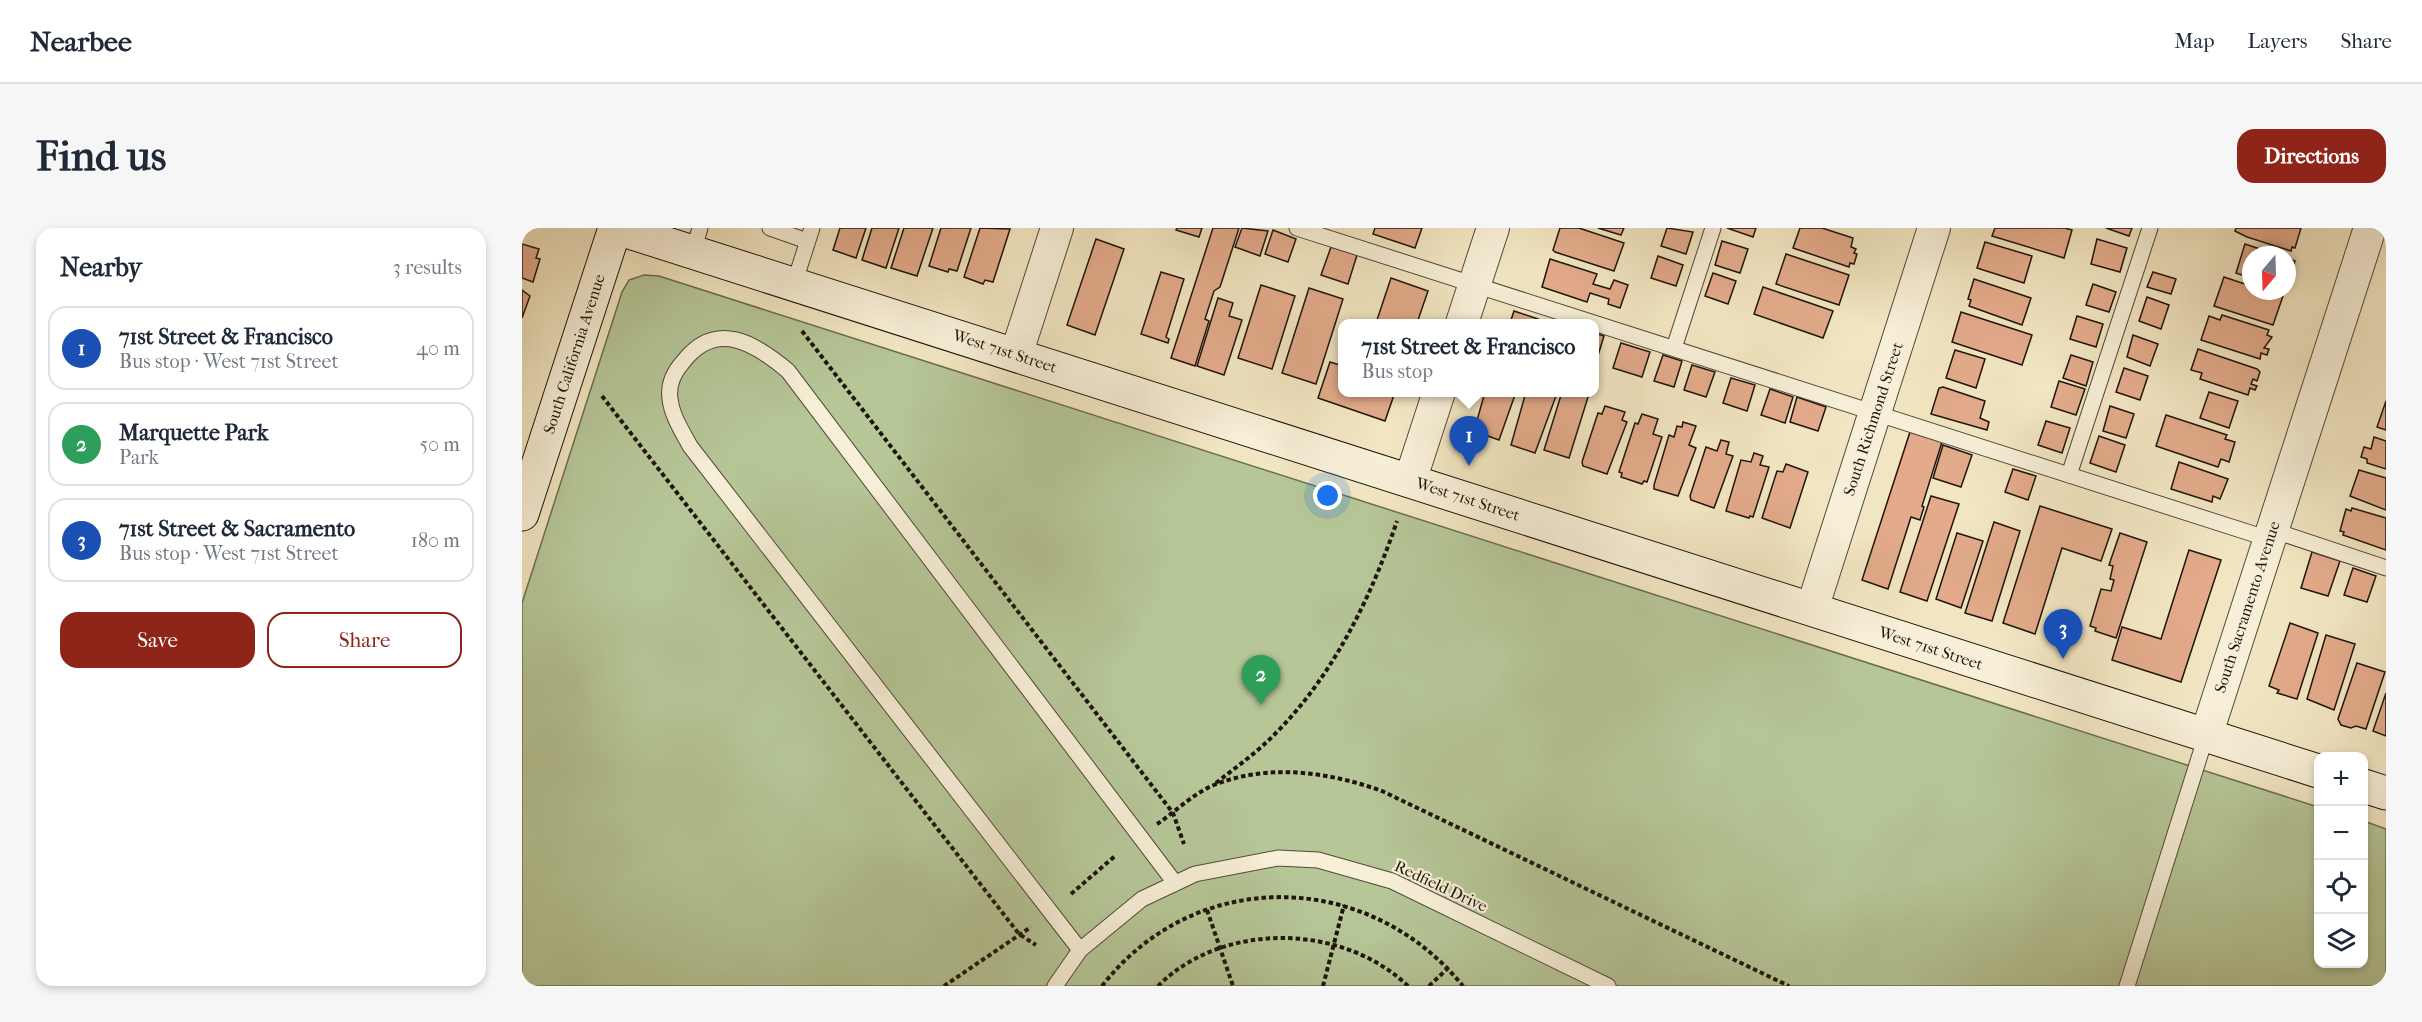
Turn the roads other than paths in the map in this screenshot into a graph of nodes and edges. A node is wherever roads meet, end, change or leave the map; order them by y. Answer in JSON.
{"nodes":[{"id":1,"x":616,"y":228,"type":"edge"},
{"id":2,"x":770,"y":228,"type":"edge"},
{"id":3,"x":1057,"y":228,"type":"edge"},
{"id":4,"x":1297,"y":228,"type":"edge"},
{"id":5,"x":1493,"y":228,"type":"edge"},
{"id":6,"x":1713,"y":228,"type":"edge"},
{"id":7,"x":1934,"y":228,"type":"edge"},
{"id":8,"x":2150,"y":228,"type":"edge"},
{"id":9,"x":2370,"y":228,"type":"edge"},
{"id":10,"x":809,"y":234,"type":"edge"},
{"id":11,"x":696,"y":240,"type":"edge"},
{"id":12,"x":794,"y":284,"type":"junction"},
{"id":13,"x":1474,"y":285,"type":"junction"},
{"id":14,"x":1464,"y":319,"type":"edge"},
{"id":15,"x":1582,"y":319,"type":"edge"},
{"id":16,"x":1599,"y":324,"type":"edge"},
{"id":17,"x":1674,"y":348,"type":"junction"},
{"id":18,"x":1016,"y":355,"type":"junction"},
{"id":19,"x":1438,"y":397,"type":"edge"},
{"id":20,"x":1875,"y":413,"type":"junction"},
{"id":21,"x":2069,"y":475,"type":"junction"},
{"id":22,"x":1410,"y":481,"type":"junction"},
{"id":23,"x":522,"y":514,"type":"edge"},
{"id":24,"x":2270,"y":534,"type":"junction"},
{"id":25,"x":2386,"y":568,"type":"edge"},
{"id":26,"x":1812,"y":609,"type":"junction"},
{"id":27,"x":2206,"y":736,"type":"junction"},
{"id":28,"x":2314,"y":769,"type":"edge"},
{"id":29,"x":2368,"y":787,"type":"edge"},
{"id":30,"x":2386,"y":793,"type":"edge"},
{"id":31,"x":1175,"y":883,"type":"junction"},
{"id":32,"x":1080,"y":950,"type":"junction"},
{"id":33,"x":1055,"y":986,"type":"edge"},
{"id":34,"x":1608,"y":986,"type":"edge"},
{"id":35,"x":2127,"y":986,"type":"edge"}],
"edges":[{"from":1,"to":11,"type":"main road","name":"West 71st Street"},
{"from":1,"to":23,"type":"main road","name":"South California Avenue"},
{"from":2,"to":10,"type":"lane"},
{"from":3,"to":18,"type":"street"},
{"from":4,"to":13,"type":"lane"},
{"from":5,"to":13,"type":"street"},
{"from":6,"to":17,"type":"lane"},
{"from":7,"to":20,"type":"street","name":"South Richmond Street"},
{"from":8,"to":21,"type":"lane"},
{"from":9,"to":24,"type":"street","name":"South Sacramento Avenue"},
{"from":10,"to":12,"type":"lane"},
{"from":11,"to":12,"type":"main road","name":"West 71st Street"},
{"from":12,"to":18,"type":"main road","name":"West 71st Street"},
{"from":13,"to":14,"type":"street"},
{"from":13,"to":15,"type":"lane"},
{"from":16,"to":17,"type":"lane"},
{"from":17,"to":20,"type":"lane"},
{"from":18,"to":22,"type":"main road","name":"West 71st Street"},
{"from":19,"to":22,"type":"street"},
{"from":20,"to":21,"type":"lane"},
{"from":20,"to":26,"type":"street","name":"South Richmond Street"},
{"from":21,"to":24,"type":"lane"},
{"from":22,"to":26,"type":"main road","name":"West 71st Street"},
{"from":24,"to":25,"type":"lane"},
{"from":24,"to":27,"type":"street","name":"South Sacramento Avenue"},
{"from":26,"to":27,"type":"main road","name":"West 71st Street"},
{"from":27,"to":28,"type":"main road","name":"West 71st Street"},
{"from":27,"to":35,"type":"lane","name":"South Sacramento Avenue"},
{"from":29,"to":30,"type":"main road"},
{"from":31,"to":32,"type":"lane","name":"Redfield Drive"},
{"from":31,"to":32,"type":"lane"},
{"from":31,"to":34,"type":"lane","name":"Redfield Drive"},
{"from":32,"to":33,"type":"lane","name":"Redfield Drive"}]}
